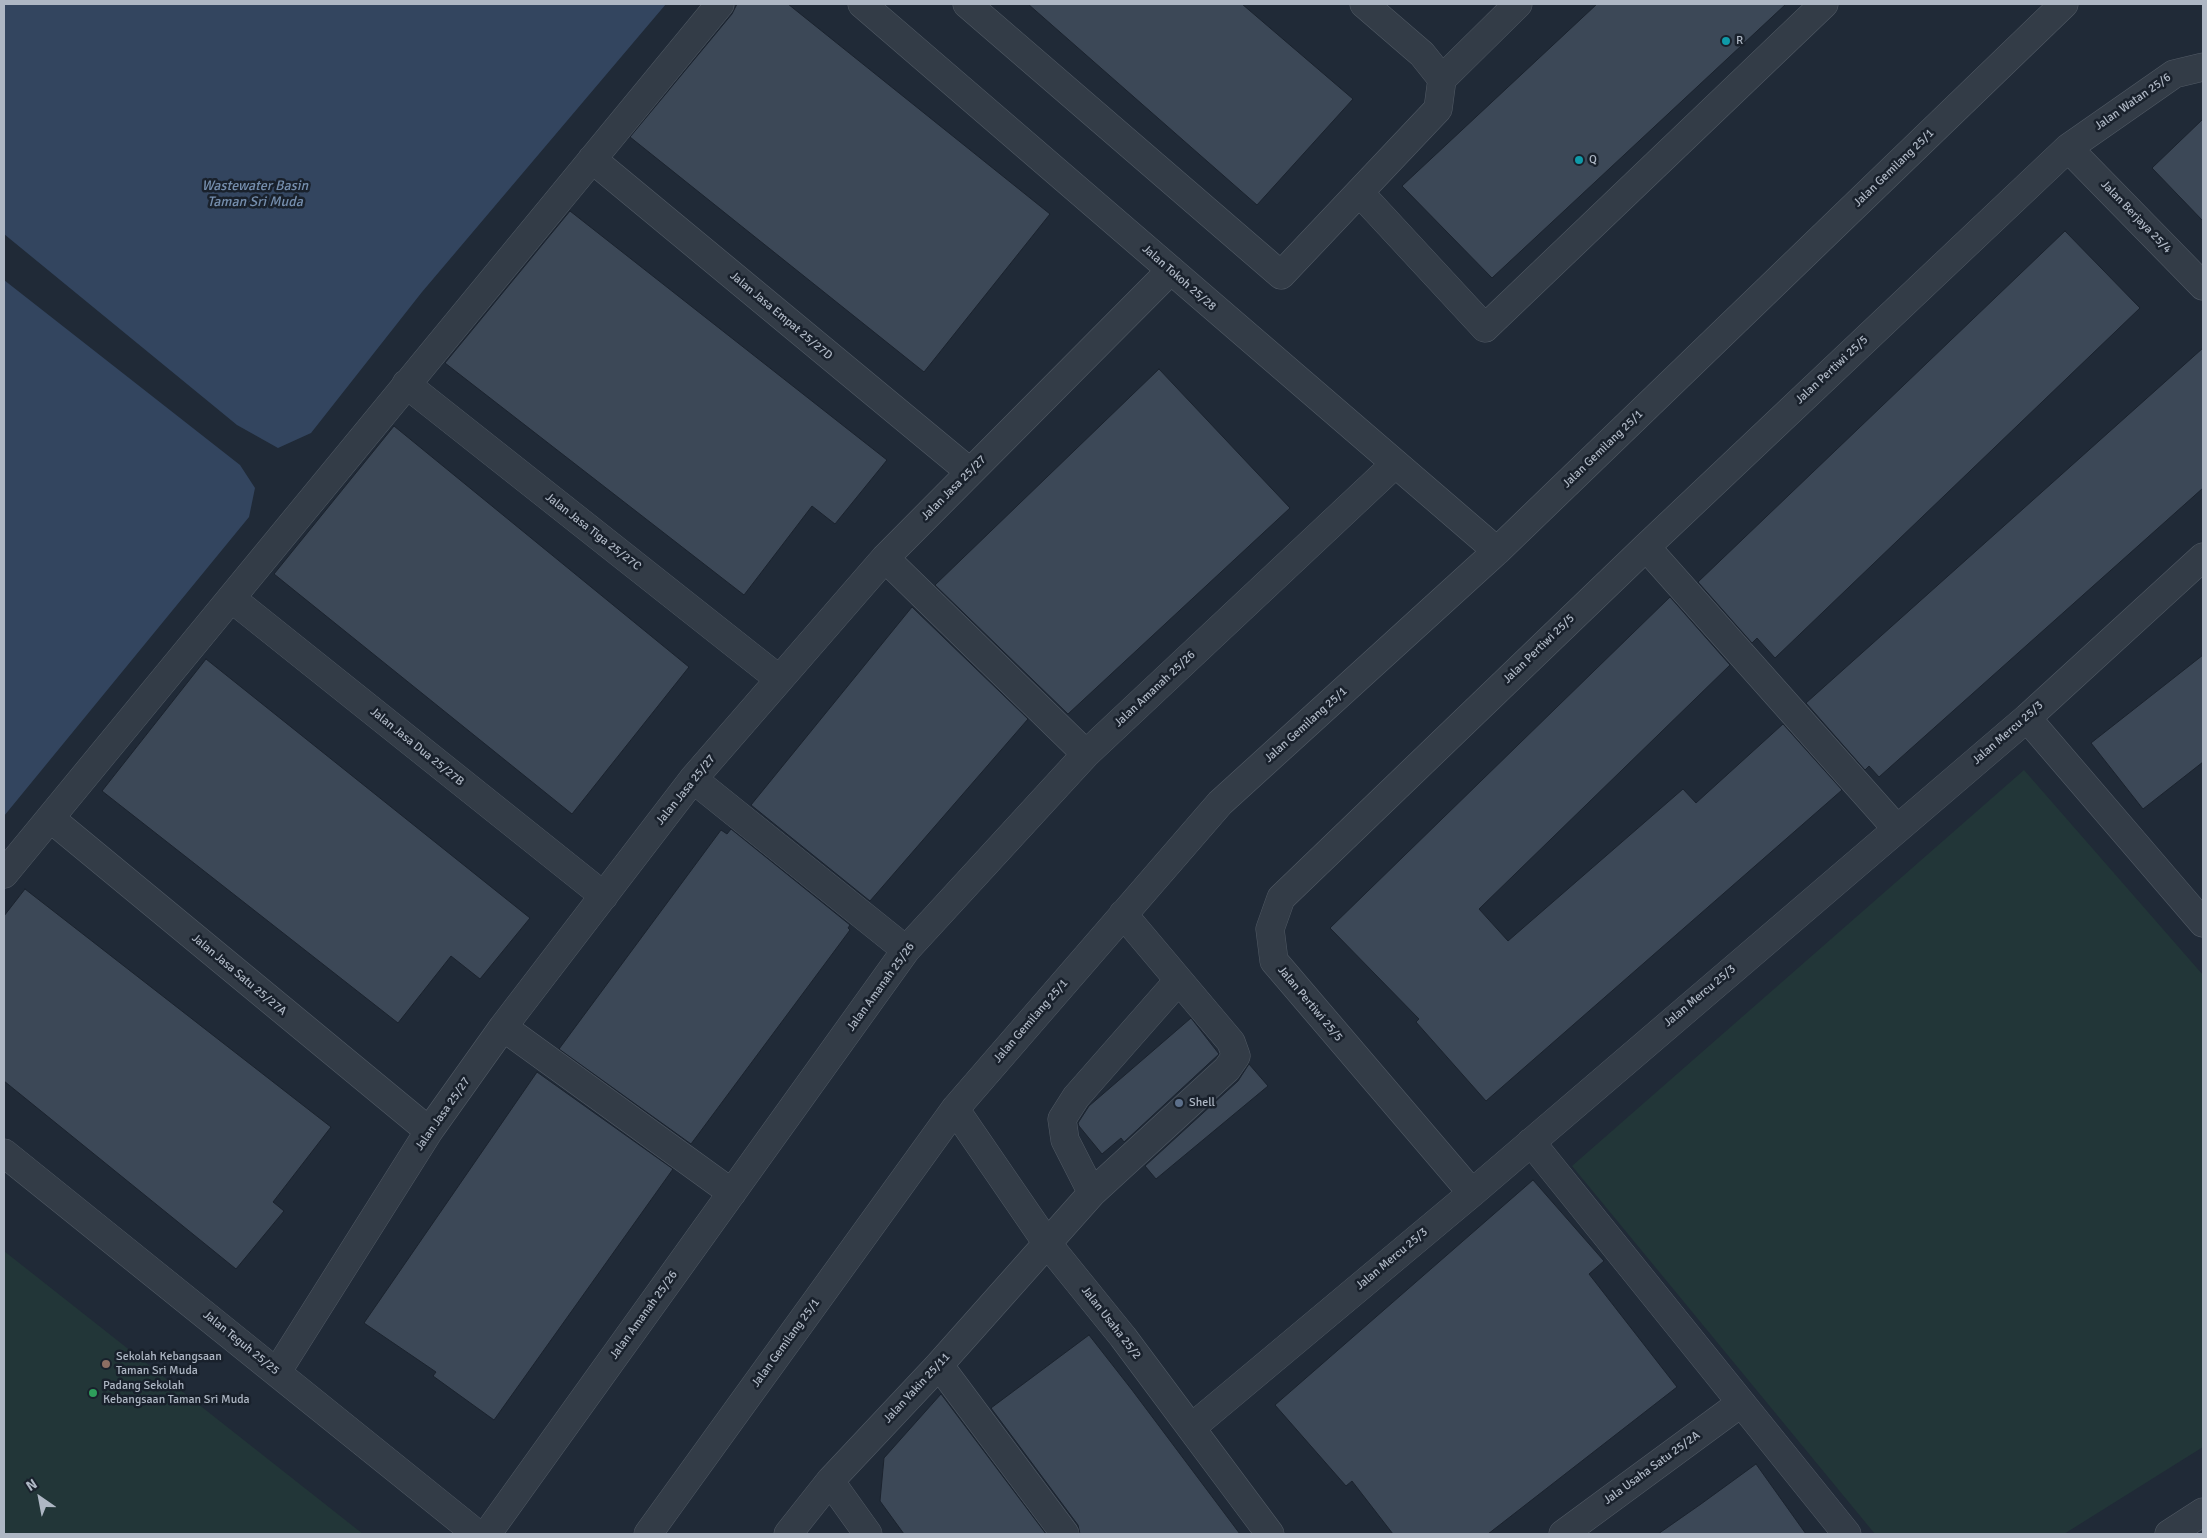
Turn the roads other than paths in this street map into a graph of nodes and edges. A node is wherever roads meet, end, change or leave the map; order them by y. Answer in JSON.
{"nodes":[{"id":1,"x":720,"y":4,"type":"edge"},
{"id":2,"x":862,"y":4,"type":"edge"},
{"id":3,"x":967,"y":4,"type":"edge"},
{"id":4,"x":1364,"y":4,"type":"edge"},
{"id":5,"x":1824,"y":4,"type":"edge"},
{"id":6,"x":2064,"y":4,"type":"edge"},
{"id":7,"x":1510,"y":6,"type":"edge"},
{"id":8,"x":2203,"y":67,"type":"edge"},
{"id":9,"x":1442,"y":79,"type":"junction"},
{"id":10,"x":2068,"y":148,"type":"junction"},
{"id":11,"x":592,"y":159,"type":"junction"},
{"id":12,"x":1360,"y":193,"type":"junction"},
{"id":13,"x":1171,"y":270,"type":"junction"},
{"id":14,"x":2203,"y":286,"type":"edge"},
{"id":15,"x":406,"y":384,"type":"junction"},
{"id":16,"x":1395,"y":464,"type":"junction"},
{"id":17,"x":970,"y":472,"type":"junction"},
{"id":18,"x":1646,"y":547,"type":"junction"},
{"id":19,"x":1496,"y":551,"type":"junction"},
{"id":20,"x":2203,"y":557,"type":"edge"},
{"id":21,"x":885,"y":558,"type":"junction"},
{"id":22,"x":231,"y":598,"type":"junction"},
{"id":23,"x":779,"y":680,"type":"junction"},
{"id":24,"x":2027,"y":718,"type":"junction"},
{"id":25,"x":1086,"y":754,"type":"junction"},
{"id":26,"x":693,"y":779,"type":"junction"},
{"id":27,"x":50,"y":818,"type":"junction"},
{"id":28,"x":1897,"y":829,"type":"junction"},
{"id":29,"x":4,"y":874,"type":"edge"},
{"id":30,"x":604,"y":896,"type":"junction"},
{"id":31,"x":1123,"y":914,"type":"junction"},
{"id":32,"x":2203,"y":923,"type":"edge"},
{"id":33,"x":906,"y":950,"type":"junction"},
{"id":34,"x":1178,"y":981,"type":"junction"},
{"id":35,"x":503,"y":1027,"type":"junction"},
{"id":36,"x":955,"y":1109,"type":"junction"},
{"id":37,"x":429,"y":1131,"type":"junction"},
{"id":38,"x":1530,"y":1142,"type":"junction"},
{"id":39,"x":4,"y":1153,"type":"edge"},
{"id":40,"x":732,"y":1193,"type":"junction"},
{"id":41,"x":1092,"y":1193,"type":"junction"},
{"id":42,"x":1472,"y":1193,"type":"junction"},
{"id":43,"x":1047,"y":1243,"type":"junction"},
{"id":44,"x":939,"y":1365,"type":"junction"},
{"id":45,"x":277,"y":1372,"type":"junction"},
{"id":46,"x":1741,"y":1403,"type":"junction"},
{"id":47,"x":1191,"y":1428,"type":"junction"},
{"id":48,"x":830,"y":1481,"type":"junction"},
{"id":49,"x":2203,"y":1512,"type":"edge"},
{"id":50,"x":478,"y":1534,"type":"edge"},
{"id":51,"x":487,"y":1534,"type":"edge"},
{"id":52,"x":648,"y":1534,"type":"edge"},
{"id":53,"x":788,"y":1534,"type":"edge"},
{"id":54,"x":868,"y":1534,"type":"edge"},
{"id":55,"x":1065,"y":1534,"type":"edge"},
{"id":56,"x":1270,"y":1534,"type":"edge"},
{"id":57,"x":1563,"y":1534,"type":"edge"},
{"id":58,"x":1847,"y":1534,"type":"edge"},
{"id":59,"x":2169,"y":1534,"type":"edge"}],
"edges":[{"from":1,"to":11,"type":"street"},
{"from":2,"to":13,"type":"street","name":"Jalan Tokoh 25/28"},
{"from":3,"to":12,"type":"street"},
{"from":4,"to":9,"type":"street"},
{"from":5,"to":12,"type":"street"},
{"from":6,"to":19,"type":"street","name":"Jalan Gemilang 25/1"},
{"from":7,"to":9,"type":"street"},
{"from":8,"to":10,"type":"street","name":"Jalan Watan 25/6"},
{"from":9,"to":12,"type":"street"},
{"from":10,"to":14,"type":"street","name":"Jalan Berjaya 25/4"},
{"from":10,"to":18,"type":"street","name":"Jalan Pertiwi 25/5"},
{"from":11,"to":15,"type":"street"},
{"from":11,"to":17,"type":"street","name":"Jalan Jasa Empat 25/27D"},
{"from":13,"to":16,"type":"street","name":"Jalan Tokoh 25/28"},
{"from":13,"to":17,"type":"street","name":"Jalan Jasa 25/27"},
{"from":15,"to":22,"type":"street"},
{"from":15,"to":23,"type":"street","name":"Jalan Jasa Tiga 25/27C"},
{"from":16,"to":19,"type":"street","name":"Jalan Tokoh 25/28"},
{"from":16,"to":25,"type":"street","name":"Jalan Amanah 25/26"},
{"from":17,"to":21,"type":"street","name":"Jalan Jasa 25/27"},
{"from":18,"to":28,"type":"street"},
{"from":18,"to":42,"type":"street","name":"Jalan Pertiwi 25/5"},
{"from":19,"to":31,"type":"street","name":"Jalan Gemilang 25/1"},
{"from":20,"to":24,"type":"street","name":"Jalan Mercu 25/3"},
{"from":21,"to":23,"type":"street","name":"Jalan Jasa 25/27"},
{"from":21,"to":25,"type":"street"},
{"from":22,"to":27,"type":"street"},
{"from":22,"to":30,"type":"street","name":"Jalan Jasa Dua 25/27B"},
{"from":23,"to":26,"type":"street","name":"Jalan Jasa 25/27"},
{"from":24,"to":28,"type":"street","name":"Jalan Mercu 25/3"},
{"from":24,"to":32,"type":"street"},
{"from":25,"to":33,"type":"street","name":"Jalan Amanah 25/26"},
{"from":26,"to":30,"type":"street","name":"Jalan Jasa 25/27"},
{"from":26,"to":33,"type":"street"},
{"from":27,"to":29,"type":"street"},
{"from":27,"to":37,"type":"street","name":"Jalan Jasa Satu 25/27A"},
{"from":28,"to":38,"type":"street","name":"Jalan Mercu 25/3"},
{"from":30,"to":35,"type":"street","name":"Jalan Jasa 25/27"},
{"from":31,"to":34,"type":"street"},
{"from":31,"to":36,"type":"street","name":"Jalan Gemilang 25/1"},
{"from":33,"to":40,"type":"street","name":"Jalan Amanah 25/26"},
{"from":34,"to":41,"type":"street"},
{"from":34,"to":41,"type":"street","name":"Jalan Yakin 25/11"},
{"from":35,"to":37,"type":"street","name":"Jalan Jasa 25/27"},
{"from":35,"to":40,"type":"street"},
{"from":36,"to":43,"type":"street","name":"Jalan Usaha 25/2"},
{"from":36,"to":52,"type":"street","name":"Jalan Gemilang 25/1"},
{"from":37,"to":45,"type":"street","name":"Jalan Jasa 25/27"},
{"from":38,"to":42,"type":"street","name":"Jalan Mercu 25/3"},
{"from":38,"to":46,"type":"street"},
{"from":39,"to":45,"type":"street","name":"Jalan Teguh 25/25"},
{"from":40,"to":51,"type":"street","name":"Jalan Amanah 25/26"},
{"from":41,"to":43,"type":"street","name":"Jalan Yakin 25/11"},
{"from":42,"to":47,"type":"street","name":"Jalan Mercu 25/3"},
{"from":43,"to":44,"type":"street","name":"Jalan Yakin 25/11"},
{"from":43,"to":47,"type":"street","name":"Jalan Usaha 25/2"},
{"from":44,"to":48,"type":"street","name":"Jalan Yakin 25/11"},
{"from":44,"to":55,"type":"street"},
{"from":45,"to":50,"type":"street","name":"Jalan Teguh 25/25"},
{"from":46,"to":57,"type":"street","name":"Jala Usaha Satu 25/2A"},
{"from":46,"to":58,"type":"street"},
{"from":47,"to":56,"type":"street","name":"Jalan Usaha 25/2"},
{"from":48,"to":53,"type":"street","name":"Jalan Yakin 25/11"},
{"from":48,"to":54,"type":"street"},
{"from":49,"to":59,"type":"street"}]}
